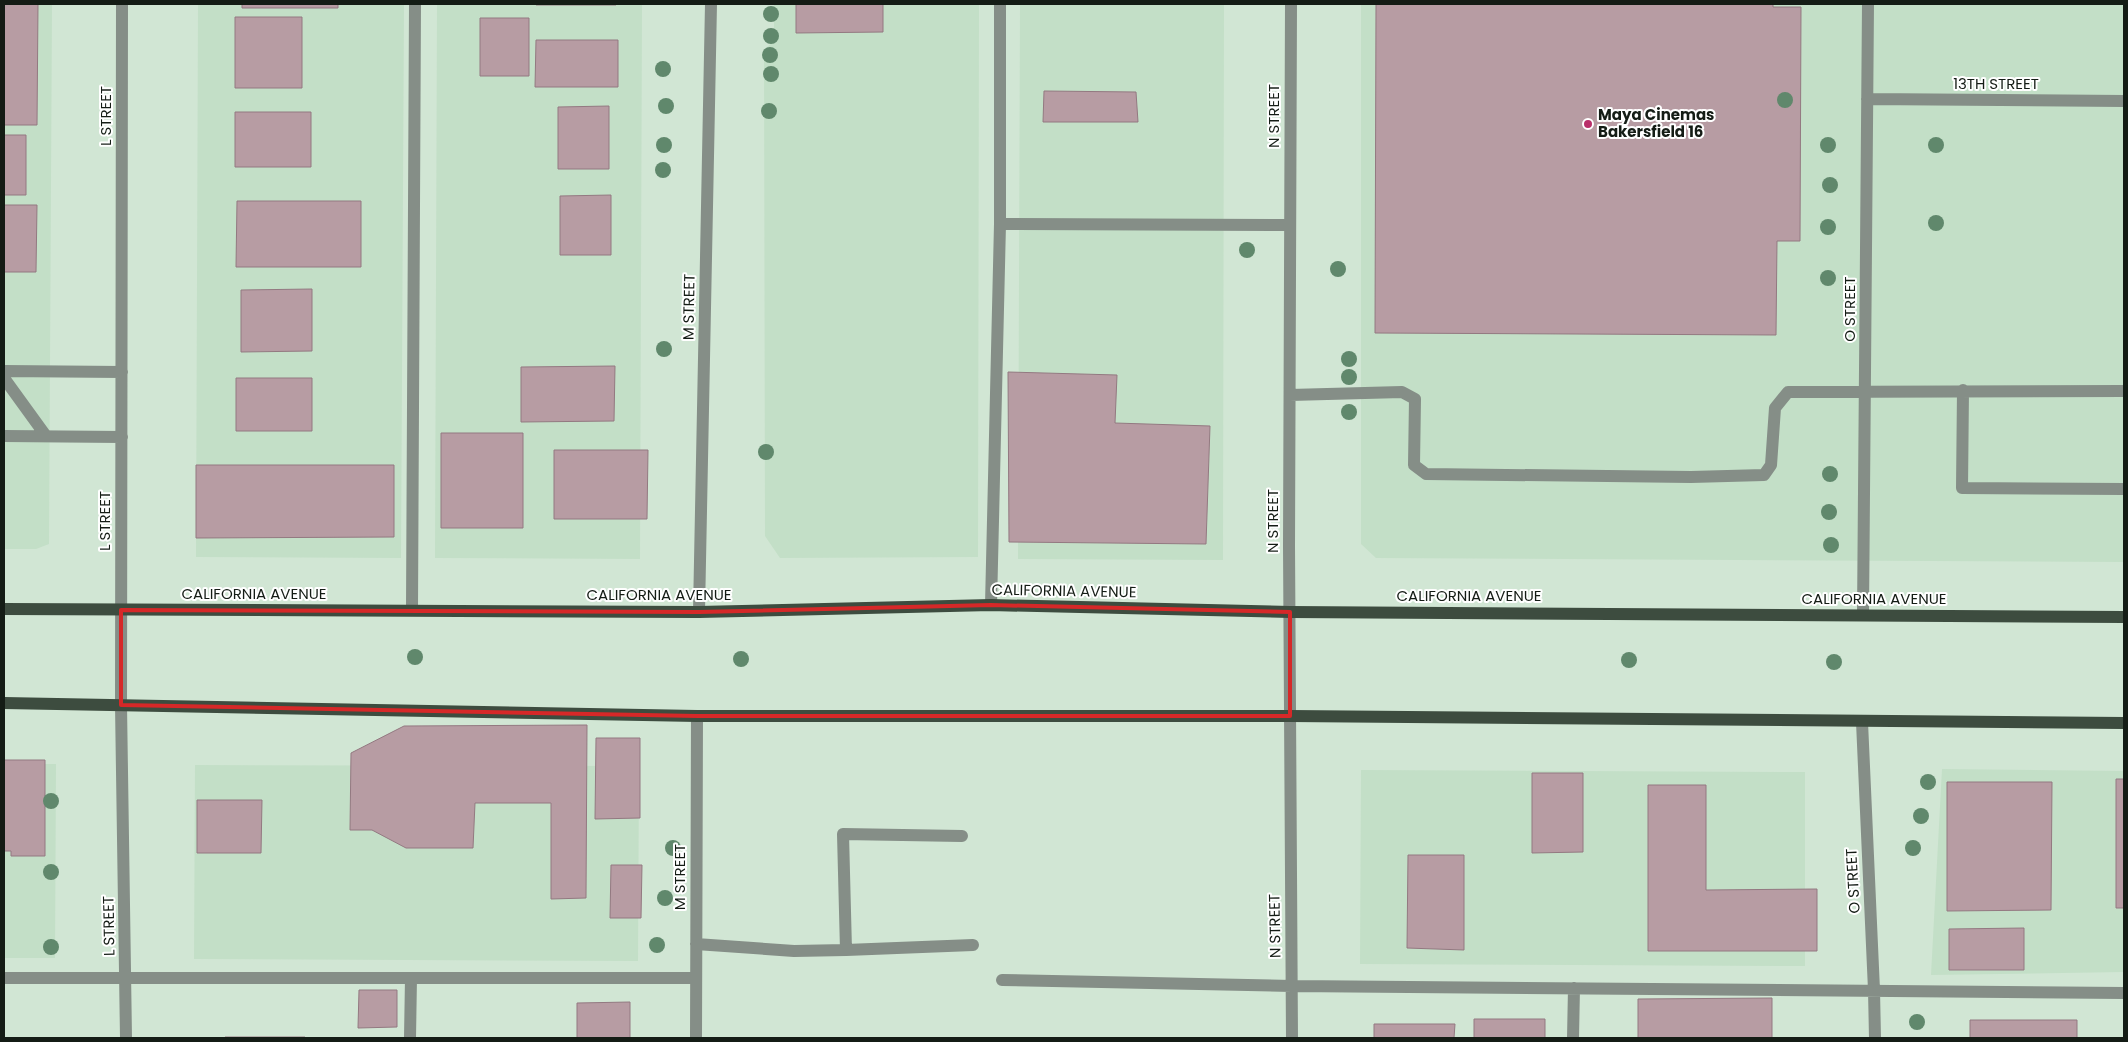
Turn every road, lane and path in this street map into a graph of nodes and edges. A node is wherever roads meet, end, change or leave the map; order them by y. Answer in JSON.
{"nodes":[{"id":1,"x":122,"y":4,"type":"edge"},
{"id":2,"x":415,"y":4,"type":"edge"},
{"id":3,"x":712,"y":4,"type":"edge"},
{"id":4,"x":1000,"y":4,"type":"edge"},
{"id":5,"x":1291,"y":4,"type":"edge"},
{"id":6,"x":1868,"y":4,"type":"edge"},
{"id":7,"x":1867,"y":100,"type":"junction"},
{"id":8,"x":2124,"y":101,"type":"edge"},
{"id":9,"x":1000,"y":224,"type":"junction"},
{"id":10,"x":1290,"y":225,"type":"junction"},
{"id":11,"x":4,"y":371,"type":"edge"},
{"id":12,"x":122,"y":372,"type":"junction"},
{"id":13,"x":4,"y":378,"type":"edge"},
{"id":14,"x":1963,"y":390,"type":"junction"},
{"id":15,"x":2124,"y":391,"type":"edge"},
{"id":16,"x":1865,"y":392,"type":"junction"},
{"id":17,"x":1290,"y":395,"type":"junction"},
{"id":18,"x":4,"y":436,"type":"edge"},
{"id":19,"x":46,"y":436,"type":"junction"},
{"id":20,"x":122,"y":437,"type":"junction"},
{"id":21,"x":2124,"y":489,"type":"edge"},
{"id":22,"x":991,"y":605,"type":"junction"},
{"id":23,"x":4,"y":609,"type":"edge"},
{"id":24,"x":121,"y":610,"type":"junction"},
{"id":25,"x":412,"y":610,"type":"junction"},
{"id":26,"x":699,"y":612,"type":"junction"},
{"id":27,"x":1290,"y":612,"type":"junction"},
{"id":28,"x":1863,"y":615,"type":"junction"},
{"id":29,"x":2124,"y":617,"type":"edge"},
{"id":30,"x":4,"y":703,"type":"edge"},
{"id":31,"x":121,"y":705,"type":"junction"},
{"id":32,"x":696,"y":716,"type":"junction"},
{"id":33,"x":1290,"y":716,"type":"junction"},
{"id":34,"x":1862,"y":722,"type":"junction"},
{"id":35,"x":2124,"y":723,"type":"edge"},
{"id":36,"x":962,"y":836,"type":"dead end"},
{"id":37,"x":696,"y":944,"type":"junction"},
{"id":38,"x":974,"y":945,"type":"dead end"},
{"id":39,"x":846,"y":950,"type":"junction"},
{"id":40,"x":4,"y":978,"type":"edge"},
{"id":41,"x":126,"y":978,"type":"junction"},
{"id":42,"x":411,"y":978,"type":"junction"},
{"id":43,"x":696,"y":978,"type":"junction"},
{"id":44,"x":1002,"y":980,"type":"dead end"},
{"id":45,"x":1292,"y":986,"type":"junction"},
{"id":46,"x":1574,"y":988,"type":"junction"},
{"id":47,"x":1874,"y":990,"type":"junction"},
{"id":48,"x":2124,"y":993,"type":"edge"},
{"id":49,"x":126,"y":1038,"type":"edge"},
{"id":50,"x":410,"y":1038,"type":"edge"},
{"id":51,"x":696,"y":1038,"type":"edge"},
{"id":52,"x":1292,"y":1038,"type":"edge"},
{"id":53,"x":1573,"y":1038,"type":"edge"},
{"id":54,"x":1875,"y":1038,"type":"edge"}],
"edges":[{"from":1,"to":12,"type":"street","name":"L STREET"},
{"from":2,"to":25,"type":"street"},
{"from":3,"to":26,"type":"street","name":"M STREET"},
{"from":4,"to":9,"type":"street"},
{"from":5,"to":10,"type":"street","name":"N STREET"},
{"from":6,"to":7,"type":"street","name":"O STREET"},
{"from":7,"to":8,"type":"street","name":"13TH STREET"},
{"from":7,"to":16,"type":"street","name":"O STREET"},
{"from":9,"to":10,"type":"street"},
{"from":9,"to":22,"type":"street"},
{"from":10,"to":17,"type":"street","name":"N STREET"},
{"from":11,"to":12,"type":"street"},
{"from":12,"to":20,"type":"street","name":"L STREET"},
{"from":13,"to":19,"type":"street"},
{"from":14,"to":15,"type":"street"},
{"from":14,"to":16,"type":"street"},
{"from":14,"to":21,"type":"street"},
{"from":16,"to":17,"type":"street"},
{"from":16,"to":28,"type":"street","name":"O STREET"},
{"from":17,"to":27,"type":"street","name":"N STREET"},
{"from":18,"to":19,"type":"street"},
{"from":19,"to":20,"type":"street"},
{"from":20,"to":24,"type":"street","name":"L STREET"},
{"from":22,"to":26,"type":"main road","name":"CALIFORNIA AVENUE"},
{"from":22,"to":27,"type":"main road","name":"CALIFORNIA AVENUE"},
{"from":23,"to":24,"type":"main road","name":"CALIFORNIA AVENUE"},
{"from":24,"to":25,"type":"main road","name":"CALIFORNIA AVENUE"},
{"from":24,"to":31,"type":"street","name":"L STREET"},
{"from":25,"to":26,"type":"main road","name":"CALIFORNIA AVENUE"},
{"from":27,"to":28,"type":"main road","name":"CALIFORNIA AVENUE"},
{"from":27,"to":33,"type":"street","name":"N STREET"},
{"from":28,"to":29,"type":"main road","name":"CALIFORNIA AVENUE"},
{"from":30,"to":31,"type":"main road"},
{"from":31,"to":32,"type":"main road"},
{"from":31,"to":41,"type":"street","name":"L STREET"},
{"from":32,"to":33,"type":"main road"},
{"from":32,"to":37,"type":"street","name":"M STREET"},
{"from":33,"to":34,"type":"main road"},
{"from":33,"to":45,"type":"street","name":"N STREET"},
{"from":34,"to":35,"type":"main road"},
{"from":34,"to":47,"type":"street","name":"O STREET"},
{"from":36,"to":39,"type":"street"},
{"from":37,"to":39,"type":"street"},
{"from":37,"to":43,"type":"street","name":"M STREET"},
{"from":38,"to":39,"type":"street"},
{"from":40,"to":41,"type":"street"},
{"from":41,"to":42,"type":"street"},
{"from":41,"to":49,"type":"street","name":"L STREET"},
{"from":42,"to":43,"type":"street"},
{"from":42,"to":50,"type":"street"},
{"from":43,"to":51,"type":"street","name":"M STREET"},
{"from":44,"to":45,"type":"street"},
{"from":45,"to":46,"type":"street"},
{"from":45,"to":52,"type":"street","name":"N STREET"},
{"from":46,"to":47,"type":"street"},
{"from":46,"to":53,"type":"street"},
{"from":47,"to":48,"type":"street"},
{"from":47,"to":54,"type":"street","name":"O STREET"}]}
